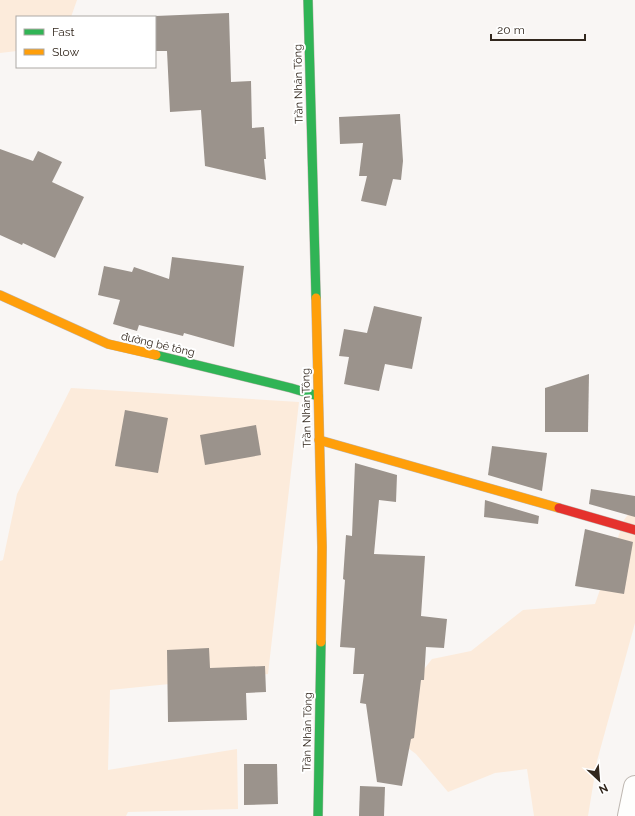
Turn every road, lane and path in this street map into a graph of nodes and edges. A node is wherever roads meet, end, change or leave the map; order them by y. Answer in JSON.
{"nodes":[{"id":1,"x":308,"y":0,"type":"edge"},
{"id":2,"x":0,"y":295,"type":"edge"},
{"id":3,"x":318,"y":396,"type":"junction"},
{"id":4,"x":319,"y":440,"type":"junction"},
{"id":5,"x":635,"y":530,"type":"edge"},
{"id":6,"x":635,"y":787,"type":"edge"},
{"id":7,"x":318,"y":816,"type":"edge"},
{"id":8,"x":628,"y":816,"type":"edge"}],
"edges":[{"from":1,"to":3,"type":"street","name":"Trần Nhân Tông"},
{"from":2,"to":3,"type":"street","name":"đường bê tông"},
{"from":3,"to":4,"type":"street","name":"Trần Nhân Tông"},
{"from":4,"to":5,"type":"street"},
{"from":4,"to":7,"type":"street","name":"Trần Nhân Tông"},
{"from":6,"to":8,"type":"street"}]}
